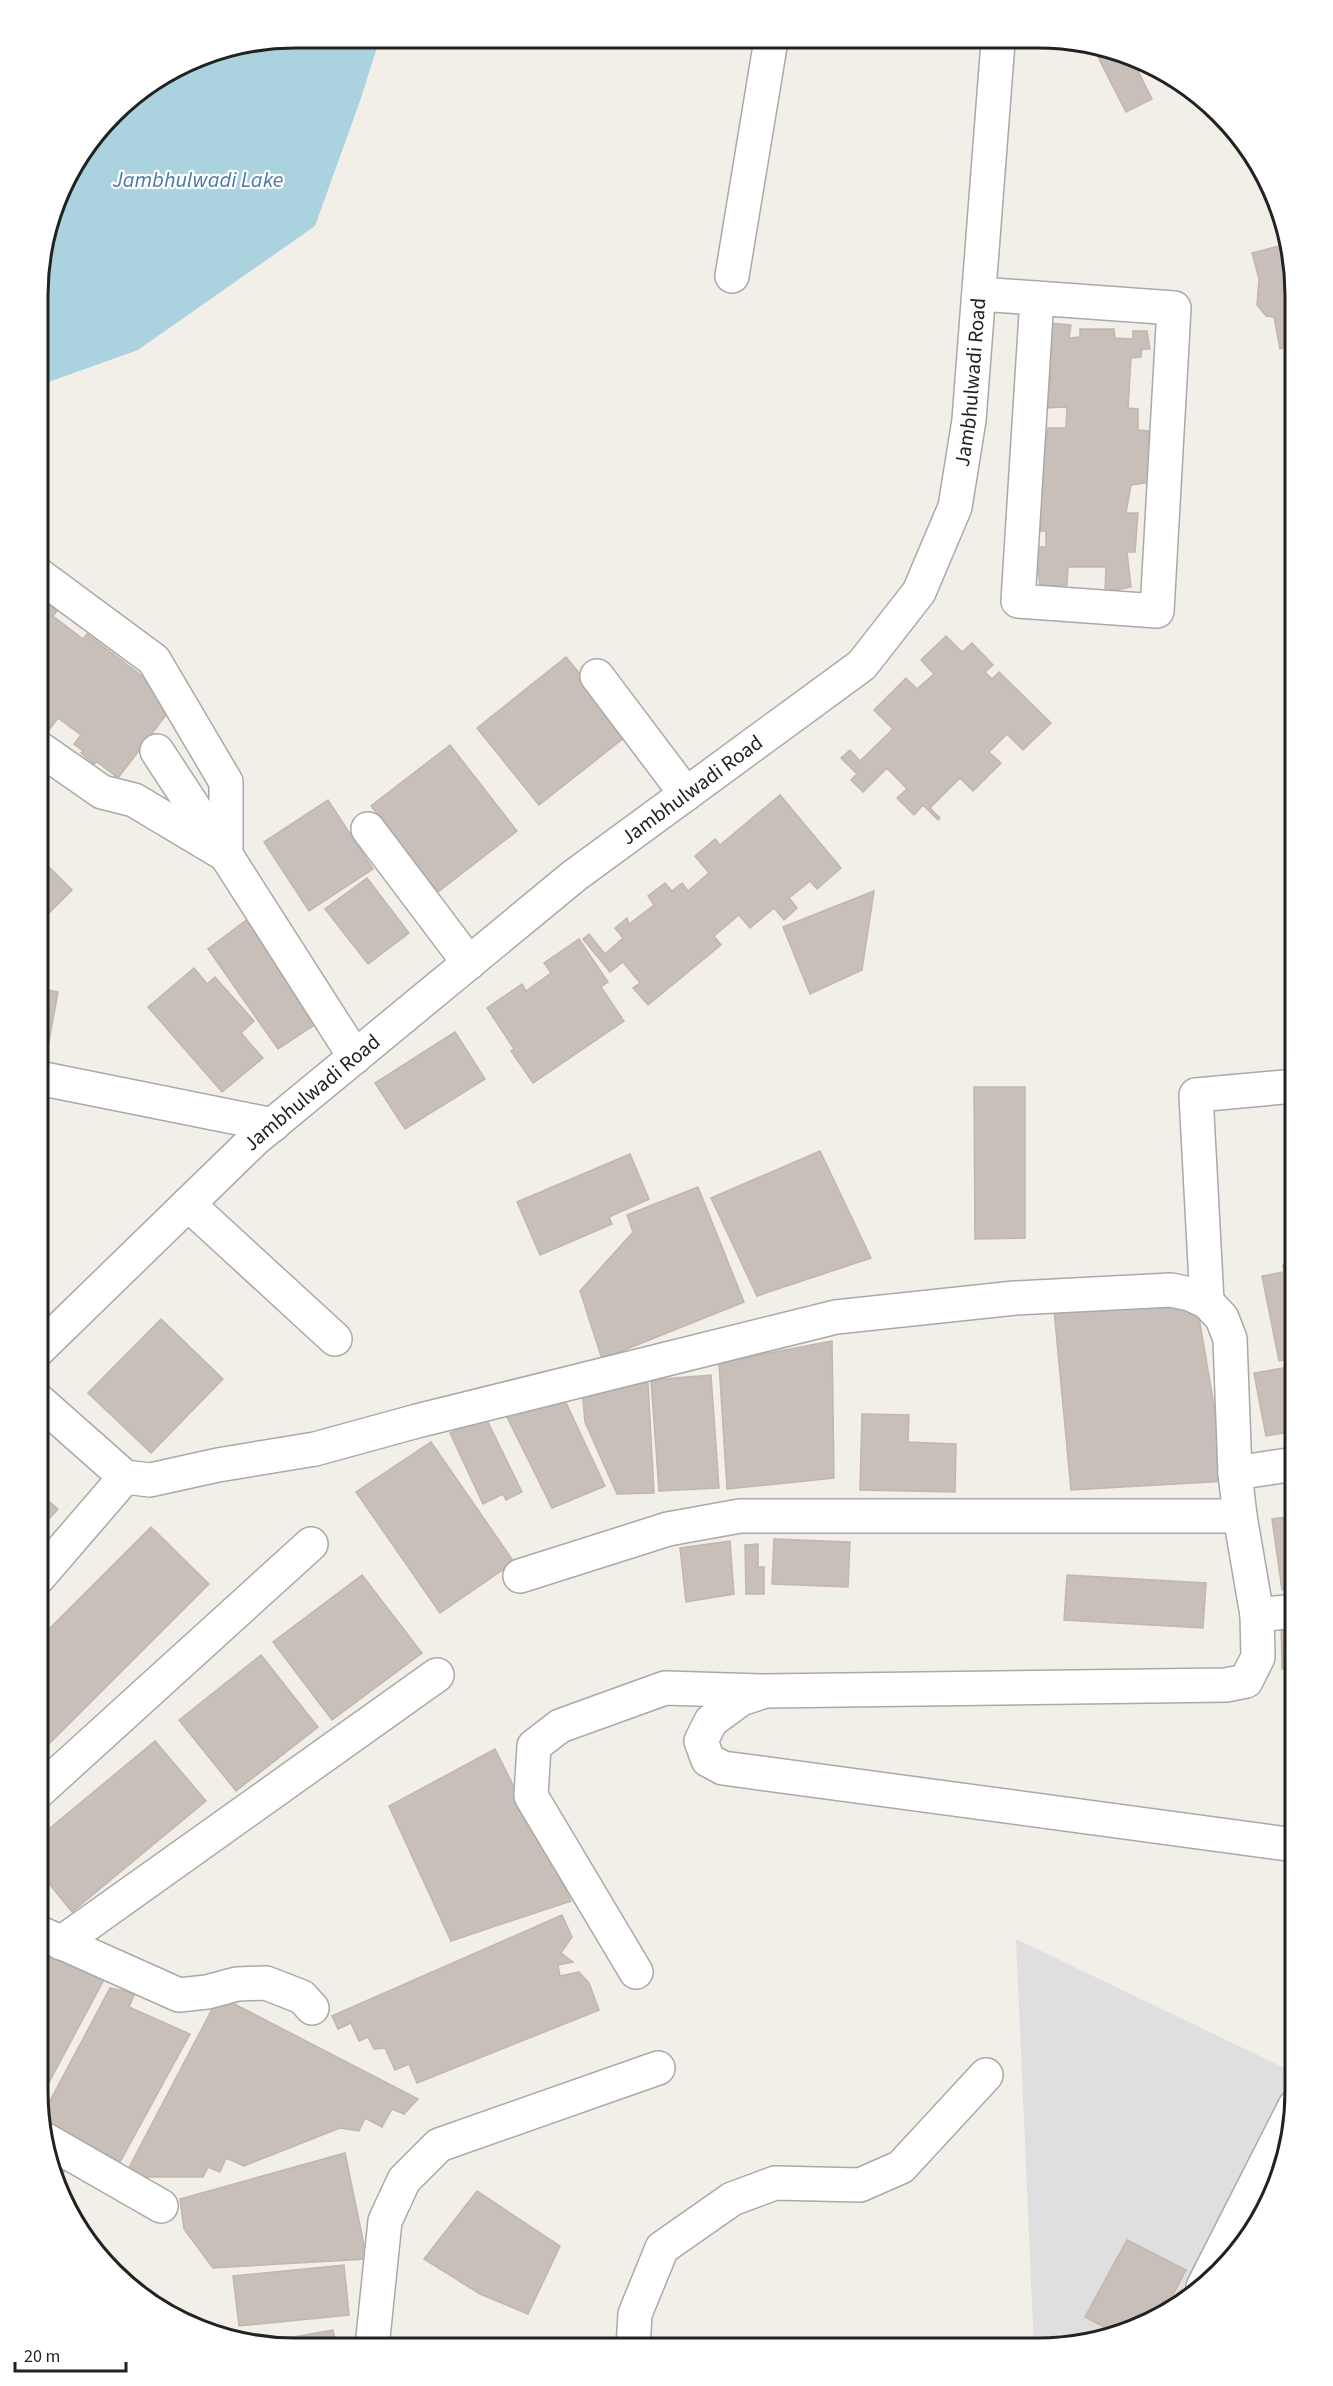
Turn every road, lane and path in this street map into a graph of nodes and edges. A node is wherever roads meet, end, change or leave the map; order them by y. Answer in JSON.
{"nodes":[{"id":1,"x":770,"y":48,"type":"edge"},
{"id":2,"x":998,"y":48,"type":"edge"},
{"id":3,"x":732,"y":276,"type":"dead end"},
{"id":4,"x":979,"y":294,"type":"junction"},
{"id":5,"x":1037,"y":298,"type":"junction"},
{"id":6,"x":48,"y":581,"type":"edge"},
{"id":7,"x":597,"y":676,"type":"dead end"},
{"id":8,"x":157,"y":751,"type":"dead end"},
{"id":9,"x":48,"y":754,"type":"edge"},
{"id":10,"x":686,"y":794,"type":"junction"},
{"id":11,"x":368,"y":829,"type":"dead end"},
{"id":12,"x":226,"y":855,"type":"junction"},
{"id":13,"x":469,"y":963,"type":"junction"},
{"id":14,"x":355,"y":1057,"type":"junction"},
{"id":15,"x":48,"y":1080,"type":"edge"},
{"id":16,"x":1285,"y":1087,"type":"edge"},
{"id":17,"x":273,"y":1125,"type":"junction"},
{"id":18,"x":189,"y":1204,"type":"junction"},
{"id":19,"x":1207,"y":1302,"type":"junction"},
{"id":20,"x":335,"y":1339,"type":"dead end"},
{"id":21,"x":48,"y":1340,"type":"edge"},
{"id":22,"x":48,"y":1409,"type":"edge"},
{"id":23,"x":1285,"y":1466,"type":"edge"},
{"id":24,"x":1235,"y":1473,"type":"junction"},
{"id":25,"x":125,"y":1477,"type":"junction"},
{"id":26,"x":1240,"y":1516,"type":"junction"},
{"id":27,"x":311,"y":1544,"type":"dead end"},
{"id":28,"x":48,"y":1566,"type":"edge"},
{"id":29,"x":520,"y":1576,"type":"dead end"},
{"id":30,"x":1285,"y":1612,"type":"edge"},
{"id":31,"x":1257,"y":1615,"type":"junction"},
{"id":32,"x":437,"y":1675,"type":"dead end"},
{"id":33,"x":765,"y":1691,"type":"junction"},
{"id":34,"x":48,"y":1783,"type":"edge"},
{"id":35,"x":1285,"y":1844,"type":"edge"},
{"id":36,"x":49,"y":1938,"type":"edge"},
{"id":37,"x":636,"y":1972,"type":"dead end"},
{"id":38,"x":312,"y":2008,"type":"dead end"},
{"id":39,"x":658,"y":2068,"type":"dead end"},
{"id":40,"x":986,"y":2075,"type":"dead end"},
{"id":41,"x":1281,"y":2133,"type":"edge"},
{"id":42,"x":54,"y":2145,"type":"edge"},
{"id":43,"x":161,"y":2206,"type":"dead end"},
{"id":44,"x":1215,"y":2264,"type":"edge"},
{"id":45,"x":373,"y":2338,"type":"edge"},
{"id":46,"x":633,"y":2338,"type":"edge"}],
"edges":[{"from":1,"to":3,"type":"street"},
{"from":2,"to":4,"type":"street","name":"Jambhulwadi Road"},
{"from":4,"to":5,"type":"street"},
{"from":4,"to":10,"type":"street","name":"Jambhulwadi Road"},
{"from":5,"to":5,"type":"street"},
{"from":6,"to":12,"type":"street"},
{"from":7,"to":10,"type":"street"},
{"from":8,"to":12,"type":"street"},
{"from":9,"to":12,"type":"street"},
{"from":10,"to":13,"type":"street","name":"Jambhulwadi Road"},
{"from":11,"to":13,"type":"street"},
{"from":12,"to":14,"type":"street"},
{"from":13,"to":14,"type":"street","name":"Jambhulwadi Road"},
{"from":14,"to":17,"type":"street","name":"Jambhulwadi Road"},
{"from":15,"to":17,"type":"street"},
{"from":16,"to":19,"type":"street"},
{"from":17,"to":18,"type":"street","name":"Jambhulwadi Road"},
{"from":18,"to":20,"type":"street"},
{"from":18,"to":21,"type":"street","name":"Jambhulwadi Road"},
{"from":19,"to":24,"type":"street"},
{"from":19,"to":25,"type":"street"},
{"from":22,"to":25,"type":"street"},
{"from":23,"to":24,"type":"street"},
{"from":24,"to":26,"type":"street"},
{"from":25,"to":28,"type":"street"},
{"from":26,"to":29,"type":"street"},
{"from":26,"to":31,"type":"street"},
{"from":27,"to":34,"type":"street"},
{"from":30,"to":31,"type":"street"},
{"from":31,"to":33,"type":"street"},
{"from":32,"to":36,"type":"street"},
{"from":33,"to":35,"type":"street"},
{"from":33,"to":37,"type":"street"},
{"from":36,"to":38,"type":"street"},
{"from":39,"to":45,"type":"street"},
{"from":40,"to":46,"type":"street"},
{"from":41,"to":44,"type":"street"},
{"from":42,"to":43,"type":"street"}]}
